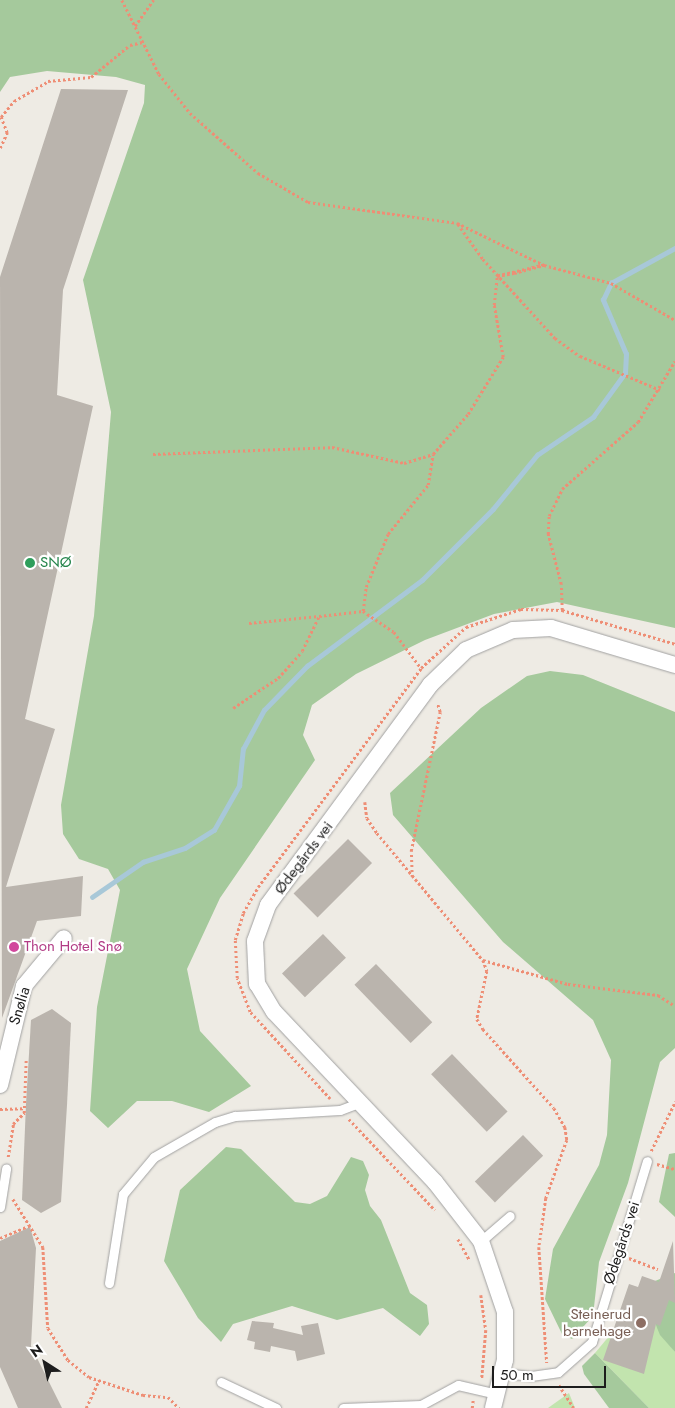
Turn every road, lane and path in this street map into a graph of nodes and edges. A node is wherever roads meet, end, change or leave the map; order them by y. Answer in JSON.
{"nodes":[{"id":1,"x":122,"y":0,"type":"edge"},
{"id":2,"x":153,"y":0,"type":"edge"},
{"id":3,"x":135,"y":26,"type":"junction"},
{"id":4,"x":143,"y":42,"type":"junction"},
{"id":5,"x":0,"y":148,"type":"edge"},
{"id":6,"x":457,"y":223,"type":"junction"},
{"id":7,"x":544,"y":264,"type":"junction"},
{"id":8,"x":497,"y":276,"type":"junction"},
{"id":9,"x":675,"y":320,"type":"edge"},
{"id":10,"x":675,"y":361,"type":"edge"},
{"id":11,"x":660,"y":390,"type":"junction"},
{"id":12,"x":153,"y":454,"type":"dead end"},
{"id":13,"x":433,"y":454,"type":"junction"},
{"id":14,"x":562,"y":610,"type":"junction"},
{"id":15,"x":363,"y":611,"type":"junction"},
{"id":16,"x":320,"y":616,"type":"junction"},
{"id":17,"x":250,"y":623,"type":"dead end"},
{"id":18,"x":675,"y":644,"type":"edge"},
{"id":19,"x":675,"y":665,"type":"edge"},
{"id":20,"x":421,"y":668,"type":"junction"},
{"id":21,"x":430,"y":685,"type":"junction"},
{"id":22,"x":233,"y":708,"type":"dead end"},
{"id":23,"x":364,"y":800,"type":"dead end"},
{"id":24,"x":412,"y":879,"type":"junction"},
{"id":25,"x":64,"y":938,"type":"dead end"},
{"id":26,"x":483,"y":960,"type":"junction"},
{"id":27,"x":675,"y":1006,"type":"edge"},
{"id":28,"x":26,"y":1058,"type":"dead end"},
{"id":29,"x":0,"y":1085,"type":"edge"},
{"id":30,"x":675,"y":1102,"type":"edge"},
{"id":31,"x":358,"y":1103,"type":"junction"},
{"id":32,"x":24,"y":1108,"type":"junction"},
{"id":33,"x":0,"y":1109,"type":"edge"},
{"id":34,"x":340,"y":1110,"type":"junction"},
{"id":35,"x":647,"y":1161,"type":"junction"},
{"id":36,"x":6,"y":1168,"type":"junction"},
{"id":37,"x":675,"y":1169,"type":"edge"},
{"id":38,"x":0,"y":1206,"type":"edge"},
{"id":39,"x":438,"y":1213,"type":"dead end"},
{"id":40,"x":510,"y":1216,"type":"dead end"},
{"id":41,"x":30,"y":1225,"type":"junction"},
{"id":42,"x":457,"y":1236,"type":"dead end"},
{"id":43,"x":0,"y":1238,"type":"edge"},
{"id":44,"x":480,"y":1241,"type":"junction"},
{"id":45,"x":620,"y":1254,"type":"junction"},
{"id":46,"x":471,"y":1262,"type":"dead end"},
{"id":47,"x":658,"y":1269,"type":"dead end"},
{"id":48,"x":109,"y":1283,"type":"dead end"},
{"id":49,"x":480,"y":1290,"type":"dead end"},
{"id":50,"x":502,"y":1373,"type":"junction"},
{"id":51,"x":551,"y":1374,"type":"junction"},
{"id":52,"x":99,"y":1380,"type":"junction"},
{"id":53,"x":222,"y":1382,"type":"dead end"},
{"id":54,"x":477,"y":1386,"type":"junction"},
{"id":55,"x":495,"y":1401,"type":"edge"},
{"id":56,"x":86,"y":1408,"type":"edge"},
{"id":57,"x":178,"y":1408,"type":"edge"},
{"id":58,"x":276,"y":1408,"type":"edge"},
{"id":59,"x":343,"y":1408,"type":"edge"},
{"id":60,"x":472,"y":1408,"type":"edge"},
{"id":61,"x":574,"y":1408,"type":"edge"}],
"edges":[{"from":1,"to":3,"type":"path"},
{"from":2,"to":3,"type":"path"},
{"from":3,"to":4,"type":"path"},
{"from":4,"to":5,"type":"path"},
{"from":4,"to":6,"type":"path"},
{"from":6,"to":7,"type":"path"},
{"from":6,"to":8,"type":"path"},
{"from":7,"to":8,"type":"path"},
{"from":7,"to":9,"type":"path"},
{"from":8,"to":11,"type":"path"},
{"from":8,"to":13,"type":"path"},
{"from":10,"to":11,"type":"path"},
{"from":11,"to":14,"type":"path"},
{"from":12,"to":13,"type":"path"},
{"from":13,"to":15,"type":"path"},
{"from":14,"to":18,"type":"path"},
{"from":14,"to":20,"type":"path"},
{"from":15,"to":16,"type":"path"},
{"from":15,"to":20,"type":"path"},
{"from":16,"to":17,"type":"path"},
{"from":16,"to":22,"type":"path"},
{"from":19,"to":21,"type":"street","name":"Ødegårds vei"},
{"from":20,"to":34,"type":"path"},
{"from":21,"to":24,"type":"path"},
{"from":21,"to":31,"type":"street","name":"Ødegårds vei"},
{"from":23,"to":24,"type":"path"},
{"from":24,"to":26,"type":"path"},
{"from":25,"to":29,"type":"street","name":"Snølia"},
{"from":26,"to":27,"type":"path"},
{"from":26,"to":51,"type":"path"},
{"from":28,"to":32,"type":"path"},
{"from":30,"to":35,"type":"path"},
{"from":31,"to":34,"type":"lane"},
{"from":31,"to":44,"type":"street","name":"Ødegårds vei"},
{"from":32,"to":33,"type":"path"},
{"from":32,"to":36,"type":"path"},
{"from":34,"to":39,"type":"path"},
{"from":34,"to":48,"type":"lane"},
{"from":35,"to":37,"type":"path"},
{"from":35,"to":45,"type":"lane","name":"Ødegårds vei"},
{"from":36,"to":38,"type":"lane"},
{"from":36,"to":41,"type":"path"},
{"from":40,"to":44,"type":"lane"},
{"from":41,"to":43,"type":"path"},
{"from":41,"to":52,"type":"path"},
{"from":42,"to":46,"type":"path"},
{"from":44,"to":50,"type":"street","name":"Ødegårds vei"},
{"from":45,"to":47,"type":"path"},
{"from":45,"to":51,"type":"lane","name":"Ødegårds vei"},
{"from":49,"to":54,"type":"path"},
{"from":50,"to":51,"type":"lane","name":"Ødegårds vei"},
{"from":50,"to":55,"type":"street","name":"Ødegårds vei"},
{"from":51,"to":61,"type":"path"},
{"from":52,"to":56,"type":"path"},
{"from":52,"to":57,"type":"path"},
{"from":53,"to":58,"type":"lane"},
{"from":54,"to":55,"type":"lane"},
{"from":54,"to":59,"type":"lane"},
{"from":54,"to":60,"type":"path"}]}
